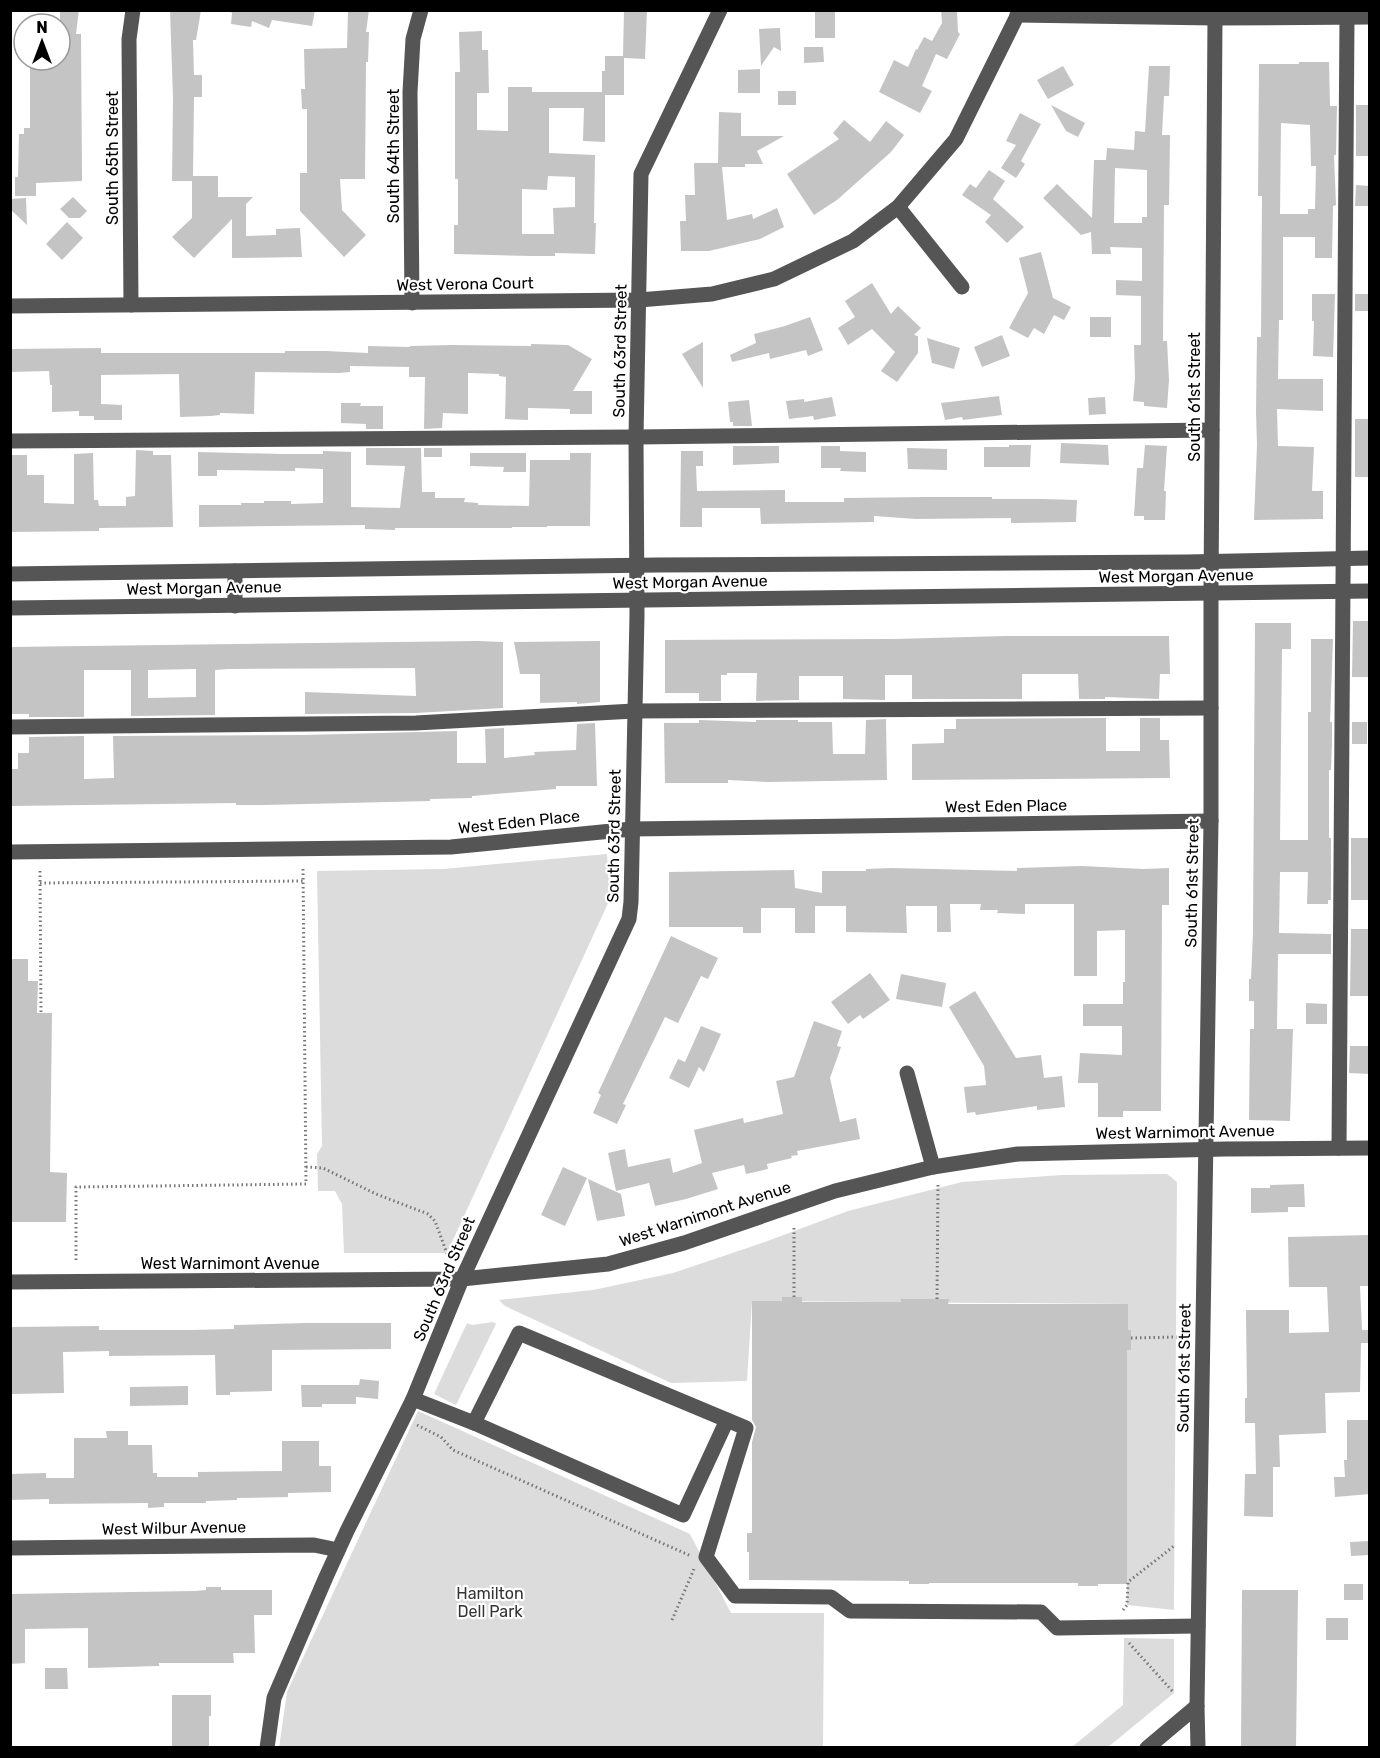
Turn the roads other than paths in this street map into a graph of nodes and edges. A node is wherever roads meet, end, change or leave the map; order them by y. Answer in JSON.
{"nodes":[{"id":1,"x":133,"y":10,"type":"edge"},
{"id":2,"x":421,"y":10,"type":"edge"},
{"id":3,"x":720,"y":10,"type":"edge"},
{"id":4,"x":1019,"y":13,"type":"edge"},
{"id":5,"x":1331,"y":14,"type":"edge"},
{"id":6,"x":1347,"y":17,"type":"junction"},
{"id":7,"x":1370,"y":17,"type":"edge"},
{"id":8,"x":1215,"y":18,"type":"junction"},
{"id":9,"x":898,"y":207,"type":"junction"},
{"id":10,"x":963,"y":287,"type":"dead end"},
{"id":11,"x":639,"y":300,"type":"junction"},
{"id":12,"x":412,"y":303,"type":"junction"},
{"id":13,"x":131,"y":305,"type":"junction"},
{"id":14,"x":10,"y":306,"type":"edge"},
{"id":15,"x":1212,"y":430,"type":"junction"},
{"id":16,"x":636,"y":437,"type":"junction"},
{"id":17,"x":10,"y":441,"type":"edge"},
{"id":18,"x":1370,"y":558,"type":"edge"},
{"id":19,"x":1344,"y":559,"type":"junction"},
{"id":20,"x":1211,"y":562,"type":"junction"},
{"id":21,"x":636,"y":565,"type":"junction"},
{"id":22,"x":235,"y":571,"type":"junction"},
{"id":23,"x":10,"y":574,"type":"edge"},
{"id":24,"x":1342,"y":591,"type":"junction"},
{"id":25,"x":1370,"y":591,"type":"edge"},
{"id":26,"x":1210,"y":594,"type":"junction"},
{"id":27,"x":637,"y":601,"type":"junction"},
{"id":28,"x":235,"y":606,"type":"junction"},
{"id":29,"x":10,"y":608,"type":"edge"},
{"id":30,"x":1210,"y":708,"type":"junction"},
{"id":31,"x":634,"y":711,"type":"junction"},
{"id":32,"x":10,"y":727,"type":"edge"},
{"id":33,"x":1211,"y":821,"type":"junction"},
{"id":34,"x":632,"y":829,"type":"junction"},
{"id":35,"x":10,"y":852,"type":"edge"},
{"id":36,"x":907,"y":1073,"type":"dead end"},
{"id":37,"x":1339,"y":1148,"type":"junction"},
{"id":38,"x":1370,"y":1148,"type":"edge"},
{"id":39,"x":1205,"y":1149,"type":"junction"},
{"id":40,"x":933,"y":1167,"type":"junction"},
{"id":41,"x":462,"y":1279,"type":"junction"},
{"id":42,"x":10,"y":1282,"type":"edge"},
{"id":43,"x":413,"y":1398,"type":"junction"},
{"id":44,"x":727,"y":1420,"type":"junction"},
{"id":45,"x":474,"y":1423,"type":"junction"},
{"id":46,"x":10,"y":1548,"type":"edge"},
{"id":47,"x":338,"y":1550,"type":"junction"},
{"id":48,"x":1198,"y":1626,"type":"junction"},
{"id":49,"x":1197,"y":1706,"type":"junction"},
{"id":50,"x":267,"y":1748,"type":"edge"},
{"id":51,"x":1147,"y":1748,"type":"edge"},
{"id":52,"x":1198,"y":1748,"type":"edge"}],
"edges":[{"from":1,"to":13,"type":"street","name":"South 65th Street"},
{"from":2,"to":12,"type":"street","name":"South 64th Street"},
{"from":3,"to":11,"type":"street","name":"South 63rd Street"},
{"from":4,"to":8,"type":"street"},
{"from":4,"to":9,"type":"street","name":"West Verona Court"},
{"from":5,"to":6,"type":"street"},
{"from":5,"to":8,"type":"street"},
{"from":6,"to":7,"type":"street"},
{"from":6,"to":19,"type":"street"},
{"from":8,"to":15,"type":"street","name":"South 61st Street"},
{"from":9,"to":10,"type":"street"},
{"from":9,"to":11,"type":"street","name":"West Verona Court"},
{"from":11,"to":12,"type":"street","name":"West Verona Court"},
{"from":11,"to":16,"type":"street","name":"South 63rd Street"},
{"from":12,"to":13,"type":"street","name":"West Verona Court"},
{"from":13,"to":14,"type":"street","name":"West Verona Court"},
{"from":15,"to":16,"type":"street"},
{"from":15,"to":20,"type":"street","name":"South 61st Street"},
{"from":16,"to":17,"type":"street"},
{"from":16,"to":21,"type":"street","name":"South 63rd Street"},
{"from":18,"to":19,"type":"street","name":"West Morgan Avenue"},
{"from":19,"to":20,"type":"street","name":"West Morgan Avenue"},
{"from":19,"to":24,"type":"street"},
{"from":20,"to":21,"type":"street","name":"West Morgan Avenue"},
{"from":20,"to":26,"type":"street","name":"South 61st Street"},
{"from":21,"to":22,"type":"street","name":"West Morgan Avenue"},
{"from":21,"to":27,"type":"street","name":"South 63rd Street"},
{"from":22,"to":23,"type":"street","name":"West Morgan Avenue"},
{"from":22,"to":28,"type":"street"},
{"from":24,"to":25,"type":"street","name":"West Morgan Avenue"},
{"from":24,"to":26,"type":"street","name":"West Morgan Avenue"},
{"from":24,"to":37,"type":"street"},
{"from":26,"to":27,"type":"street","name":"West Morgan Avenue"},
{"from":26,"to":30,"type":"street","name":"South 61st Street"},
{"from":27,"to":28,"type":"street","name":"West Morgan Avenue"},
{"from":27,"to":31,"type":"street","name":"South 63rd Street"},
{"from":28,"to":29,"type":"street","name":"West Morgan Avenue"},
{"from":30,"to":31,"type":"street"},
{"from":30,"to":33,"type":"street","name":"South 61st Street"},
{"from":31,"to":32,"type":"street"},
{"from":31,"to":34,"type":"street","name":"South 63rd Street"},
{"from":33,"to":34,"type":"street","name":"West Eden Place"},
{"from":33,"to":39,"type":"street","name":"South 61st Street"},
{"from":34,"to":35,"type":"street","name":"West Eden Place"},
{"from":34,"to":41,"type":"street","name":"South 63rd Street"},
{"from":36,"to":40,"type":"street"},
{"from":37,"to":38,"type":"street","name":"West Warnimont Avenue"},
{"from":37,"to":39,"type":"street","name":"West Warnimont Avenue"},
{"from":39,"to":40,"type":"street","name":"West Warnimont Avenue"},
{"from":39,"to":48,"type":"street","name":"South 61st Street"},
{"from":40,"to":41,"type":"street","name":"West Warnimont Avenue"},
{"from":41,"to":42,"type":"street","name":"West Warnimont Avenue"},
{"from":41,"to":43,"type":"street","name":"South 63rd Street"},
{"from":43,"to":45,"type":"street"},
{"from":43,"to":47,"type":"street","name":"South 63rd Street"},
{"from":44,"to":45,"type":"street"},
{"from":44,"to":45,"type":"street"},
{"from":44,"to":48,"type":"street"},
{"from":46,"to":47,"type":"street","name":"West Wilbur Avenue"},
{"from":47,"to":50,"type":"street","name":"South 63rd Street"},
{"from":48,"to":49,"type":"street","name":"South 61st Street"},
{"from":49,"to":51,"type":"street"},
{"from":49,"to":52,"type":"street","name":"South 61st Street"}]}
